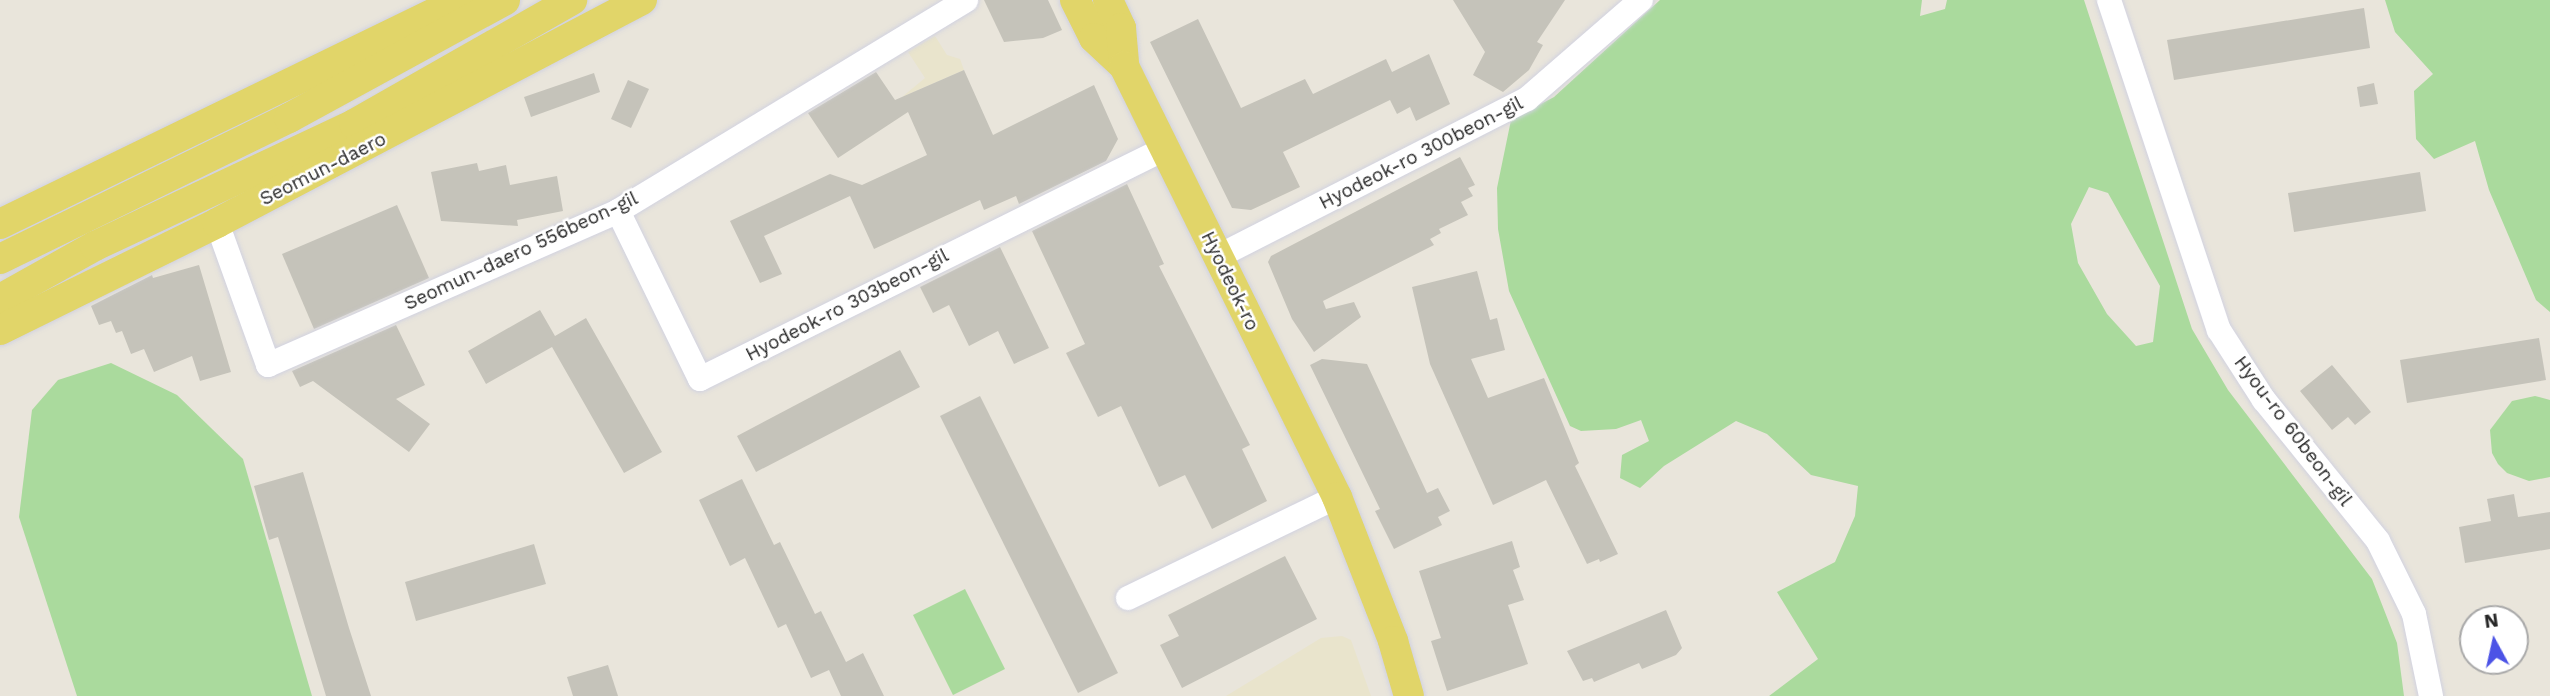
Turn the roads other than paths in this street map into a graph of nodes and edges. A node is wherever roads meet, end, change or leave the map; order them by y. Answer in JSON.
{"nodes":[{"id":1,"x":461,"y":0,"type":"edge"},
{"id":2,"x":505,"y":0,"type":"edge"},
{"id":3,"x":572,"y":0,"type":"edge"},
{"id":4,"x":642,"y":0,"type":"edge"},
{"id":5,"x":966,"y":0,"type":"edge"},
{"id":6,"x":1075,"y":0,"type":"edge"},
{"id":7,"x":1108,"y":0,"type":"edge"},
{"id":8,"x":1641,"y":0,"type":"edge"},
{"id":9,"x":2109,"y":0,"type":"edge"},
{"id":10,"x":1124,"y":66,"type":"junction"},
{"id":11,"x":1164,"y":149,"type":"junction"},
{"id":12,"x":618,"y":211,"type":"junction"},
{"id":13,"x":217,"y":223,"type":"junction"},
{"id":14,"x":0,"y":224,"type":"edge"},
{"id":15,"x":1217,"y":257,"type":"junction"},
{"id":16,"x":0,"y":259,"type":"edge"},
{"id":17,"x":0,"y":299,"type":"edge"},
{"id":18,"x":0,"y":330,"type":"edge"},
{"id":19,"x":1337,"y":496,"type":"junction"},
{"id":20,"x":1128,"y":598,"type":"dead end"},
{"id":21,"x":1409,"y":696,"type":"edge"},
{"id":22,"x":2431,"y":696,"type":"edge"}],
"edges":[{"from":1,"to":14,"type":"main road"},
{"from":2,"to":16,"type":"main road"},
{"from":3,"to":17,"type":"main road","name":"Seomun-daero"},
{"from":4,"to":13,"type":"main road","name":"Seomun-daero"},
{"from":5,"to":12,"type":"street","name":"Seomun-daero 556beon-gil"},
{"from":6,"to":10,"type":"main road","name":"Hyodeok-ro"},
{"from":7,"to":10,"type":"main road","name":"Hyodeok-ro"},
{"from":8,"to":15,"type":"street","name":"Hyodeok-ro 300beon-gil"},
{"from":9,"to":22,"type":"street","name":"Hyou-ro 60beon-gil"},
{"from":10,"to":11,"type":"main road","name":"Hyodeok-ro"},
{"from":11,"to":12,"type":"street","name":"Hyodeok-ro 303beon-gil"},
{"from":11,"to":15,"type":"main road","name":"Hyodeok-ro"},
{"from":12,"to":13,"type":"street","name":"Seomun-daero 556beon-gil"},
{"from":13,"to":18,"type":"main road","name":"Seomun-daero"},
{"from":15,"to":19,"type":"main road","name":"Hyodeok-ro"},
{"from":19,"to":20,"type":"street"},
{"from":19,"to":21,"type":"main road","name":"Hyodeok-ro"}]}
